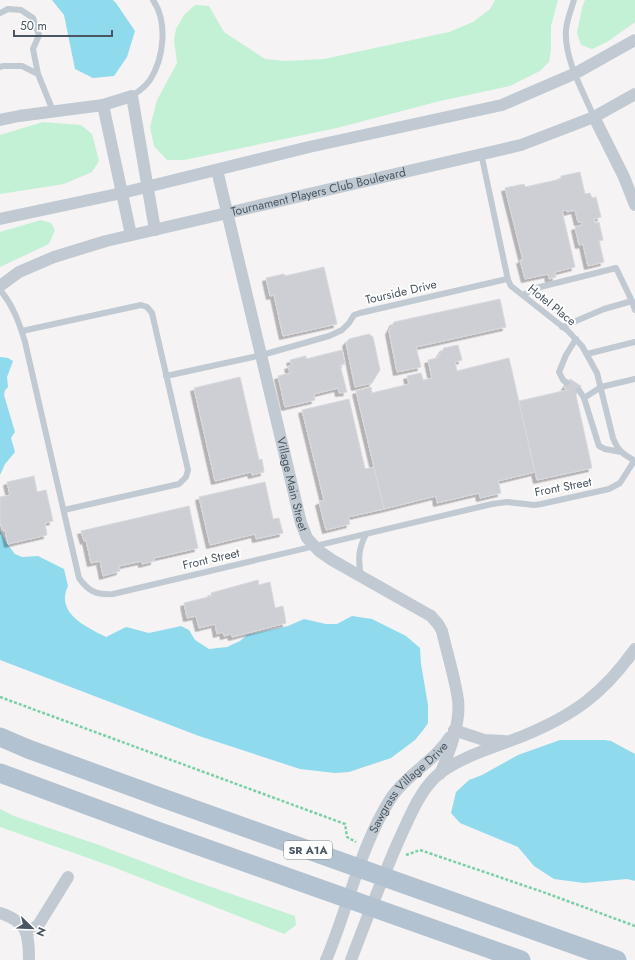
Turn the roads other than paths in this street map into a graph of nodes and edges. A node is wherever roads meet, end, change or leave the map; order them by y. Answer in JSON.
{"nodes":[{"id":1,"x":153,"y":0,"type":"edge"},
{"id":2,"x":574,"y":0,"type":"edge"},
{"id":3,"x":0,"y":13,"type":"edge"},
{"id":4,"x":635,"y":40,"type":"edge"},
{"id":5,"x":1,"y":65,"type":"edge"},
{"id":6,"x":38,"y":74,"type":"junction"},
{"id":7,"x":576,"y":74,"type":"junction"},
{"id":8,"x":635,"y":94,"type":"edge"},
{"id":9,"x":132,"y":96,"type":"junction"},
{"id":10,"x":103,"y":105,"type":"junction"},
{"id":11,"x":53,"y":111,"type":"junction"},
{"id":12,"x":594,"y":117,"type":"junction"},
{"id":13,"x":0,"y":120,"type":"edge"},
{"id":14,"x":481,"y":153,"type":"junction"},
{"id":15,"x":217,"y":170,"type":"junction"},
{"id":16,"x":147,"y":187,"type":"junction"},
{"id":17,"x":122,"y":193,"type":"junction"},
{"id":18,"x":635,"y":205,"type":"edge"},
{"id":19,"x":228,"y":212,"type":"junction"},
{"id":20,"x":0,"y":219,"type":"edge"},
{"id":21,"x":155,"y":230,"type":"junction"},
{"id":22,"x":131,"y":235,"type":"junction"},
{"id":23,"x":507,"y":279,"type":"junction"},
{"id":24,"x":0,"y":286,"type":"edge"},
{"id":25,"x":0,"y":290,"type":"edge"},
{"id":26,"x":523,"y":295,"type":"junction"},
{"id":27,"x":632,"y":301,"type":"junction"},
{"id":28,"x":635,"y":310,"type":"edge"},
{"id":29,"x":562,"y":327,"type":"junction"},
{"id":30,"x":22,"y":332,"type":"junction"},
{"id":31,"x":576,"y":339,"type":"junction"},
{"id":32,"x":635,"y":342,"type":"edge"},
{"id":33,"x":587,"y":354,"type":"junction"},
{"id":34,"x":262,"y":355,"type":"junction"},
{"id":35,"x":166,"y":376,"type":"junction"},
{"id":36,"x":635,"y":379,"type":"edge"},
{"id":37,"x":567,"y":383,"type":"dead end"},
{"id":38,"x":601,"y":387,"type":"junction"},
{"id":39,"x":579,"y":390,"type":"dead end"},
{"id":40,"x":584,"y":398,"type":"junction"},
{"id":41,"x":621,"y":452,"type":"junction"},
{"id":42,"x":634,"y":461,"type":"edge"},
{"id":43,"x":64,"y":510,"type":"junction"},
{"id":44,"x":366,"y":534,"type":"junction"},
{"id":45,"x":314,"y":546,"type":"junction"},
{"id":46,"x":361,"y":576,"type":"junction"},
{"id":47,"x":635,"y":649,"type":"edge"},
{"id":48,"x":454,"y":730,"type":"junction"},
{"id":49,"x":0,"y":737,"type":"edge"},
{"id":50,"x":507,"y":742,"type":"junction"},
{"id":51,"x":0,"y":773,"type":"edge"},
{"id":52,"x":440,"y":774,"type":"junction"},
{"id":53,"x":358,"y":868,"type":"junction"},
{"id":54,"x":68,"y":877,"type":"dead end"},
{"id":55,"x":383,"y":877,"type":"junction"},
{"id":56,"x":348,"y":898,"type":"junction"},
{"id":57,"x":372,"y":907,"type":"junction"},
{"id":58,"x":0,"y":913,"type":"edge"},
{"id":59,"x":26,"y":932,"type":"junction"},
{"id":60,"x":29,"y":960,"type":"edge"},
{"id":61,"x":326,"y":960,"type":"edge"},
{"id":62,"x":351,"y":960,"type":"edge"},
{"id":63,"x":521,"y":960,"type":"edge"},
{"id":64,"x":617,"y":960,"type":"edge"}],
"edges":[{"from":1,"to":9,"type":"lane"},
{"from":2,"to":7,"type":"lane"},
{"from":3,"to":6,"type":"lane"},
{"from":4,"to":7,"type":"street"},
{"from":5,"to":6,"type":"lane"},
{"from":6,"to":11,"type":"lane"},
{"from":7,"to":12,"type":"lane"},
{"from":7,"to":15,"type":"street"},
{"from":8,"to":12,"type":"street","name":"Tournament Players Club Boulevard"},
{"from":9,"to":10,"type":"street"},
{"from":9,"to":16,"type":"street"},
{"from":10,"to":11,"type":"street"},
{"from":10,"to":17,"type":"street"},
{"from":11,"to":13,"type":"street"},
{"from":12,"to":14,"type":"street","name":"Tournament Players Club Boulevard"},
{"from":12,"to":18,"type":"street"},
{"from":14,"to":19,"type":"street","name":"Tournament Players Club Boulevard"},
{"from":14,"to":23,"type":"lane"},
{"from":15,"to":16,"type":"street"},
{"from":15,"to":19,"type":"street","name":"Village Main Street"},
{"from":16,"to":17,"type":"street"},
{"from":16,"to":21,"type":"street"},
{"from":17,"to":20,"type":"street"},
{"from":17,"to":22,"type":"street"},
{"from":19,"to":21,"type":"street","name":"Tournament Players Club Boulevard"},
{"from":19,"to":34,"type":"street","name":"Village Main Street"},
{"from":21,"to":22,"type":"street","name":"Tournament Players Club Boulevard"},
{"from":22,"to":24,"type":"street","name":"Tournament Players Club Boulevard"},
{"from":23,"to":26,"type":"lane","name":"Hotel Place"},
{"from":23,"to":34,"type":"lane","name":"Tourside Drive"},
{"from":25,"to":30,"type":"lane","name":"Front Street"},
{"from":26,"to":27,"type":"lane"},
{"from":26,"to":29,"type":"lane","name":"Hotel Place"},
{"from":27,"to":28,"type":"lane"},
{"from":27,"to":29,"type":"lane"},
{"from":29,"to":31,"type":"lane","name":"Hotel Place"},
{"from":30,"to":35,"type":"lane"},
{"from":30,"to":43,"type":"lane","name":"Front Street"},
{"from":31,"to":33,"type":"lane","name":"Hotel Place"},
{"from":31,"to":37,"type":"lane"},
{"from":32,"to":33,"type":"lane"},
{"from":33,"to":38,"type":"lane","name":"Hotel Place"},
{"from":34,"to":35,"type":"lane","name":"Tourside Drive"},
{"from":34,"to":45,"type":"street","name":"Village Main Street"},
{"from":35,"to":43,"type":"lane"},
{"from":36,"to":38,"type":"lane"},
{"from":38,"to":40,"type":"lane"},
{"from":38,"to":41,"type":"lane","name":"Hotel Place"},
{"from":39,"to":40,"type":"lane"},
{"from":40,"to":41,"type":"lane"},
{"from":41,"to":42,"type":"lane"},
{"from":42,"to":44,"type":"lane","name":"Front Street"},
{"from":43,"to":45,"type":"lane","name":"Front Street"},
{"from":44,"to":45,"type":"lane","name":"Front Street"},
{"from":44,"to":46,"type":"lane"},
{"from":45,"to":46,"type":"street","name":"Village Main Street"},
{"from":46,"to":48,"type":"street","name":"Village Main Street"},
{"from":47,"to":50,"type":"street","name":"Sawgrass Village Drive"},
{"from":48,"to":50,"type":"street","name":"Sawgrass Village Drive"},
{"from":48,"to":52,"type":"street","name":"Village Main Street"},
{"from":48,"to":53,"type":"street","name":"Sawgrass Village Drive"},
{"from":49,"to":53,"type":"main road","number":"SR A1A"},
{"from":50,"to":52,"type":"street","name":"Sawgrass Village Drive"},
{"from":51,"to":56,"type":"main road","number":"SR A1A"},
{"from":52,"to":55,"type":"street","name":"Sawgrass Village Drive"},
{"from":53,"to":55,"type":"main road","number":"SR A1A"},
{"from":53,"to":56,"type":"street","name":"Sawgrass Village Drive"},
{"from":54,"to":59,"type":"street"},
{"from":55,"to":57,"type":"street","name":"Sawgrass Village Drive"},
{"from":55,"to":64,"type":"main road","number":"SR A1A"},
{"from":56,"to":57,"type":"main road","number":"SR A1A"},
{"from":56,"to":61,"type":"street","name":"Sawgrass Village Drive"},
{"from":57,"to":62,"type":"street","name":"Sawgrass Village Drive"},
{"from":57,"to":63,"type":"main road","number":"SR A1A"},
{"from":58,"to":59,"type":"street"},
{"from":59,"to":60,"type":"street"}]}
